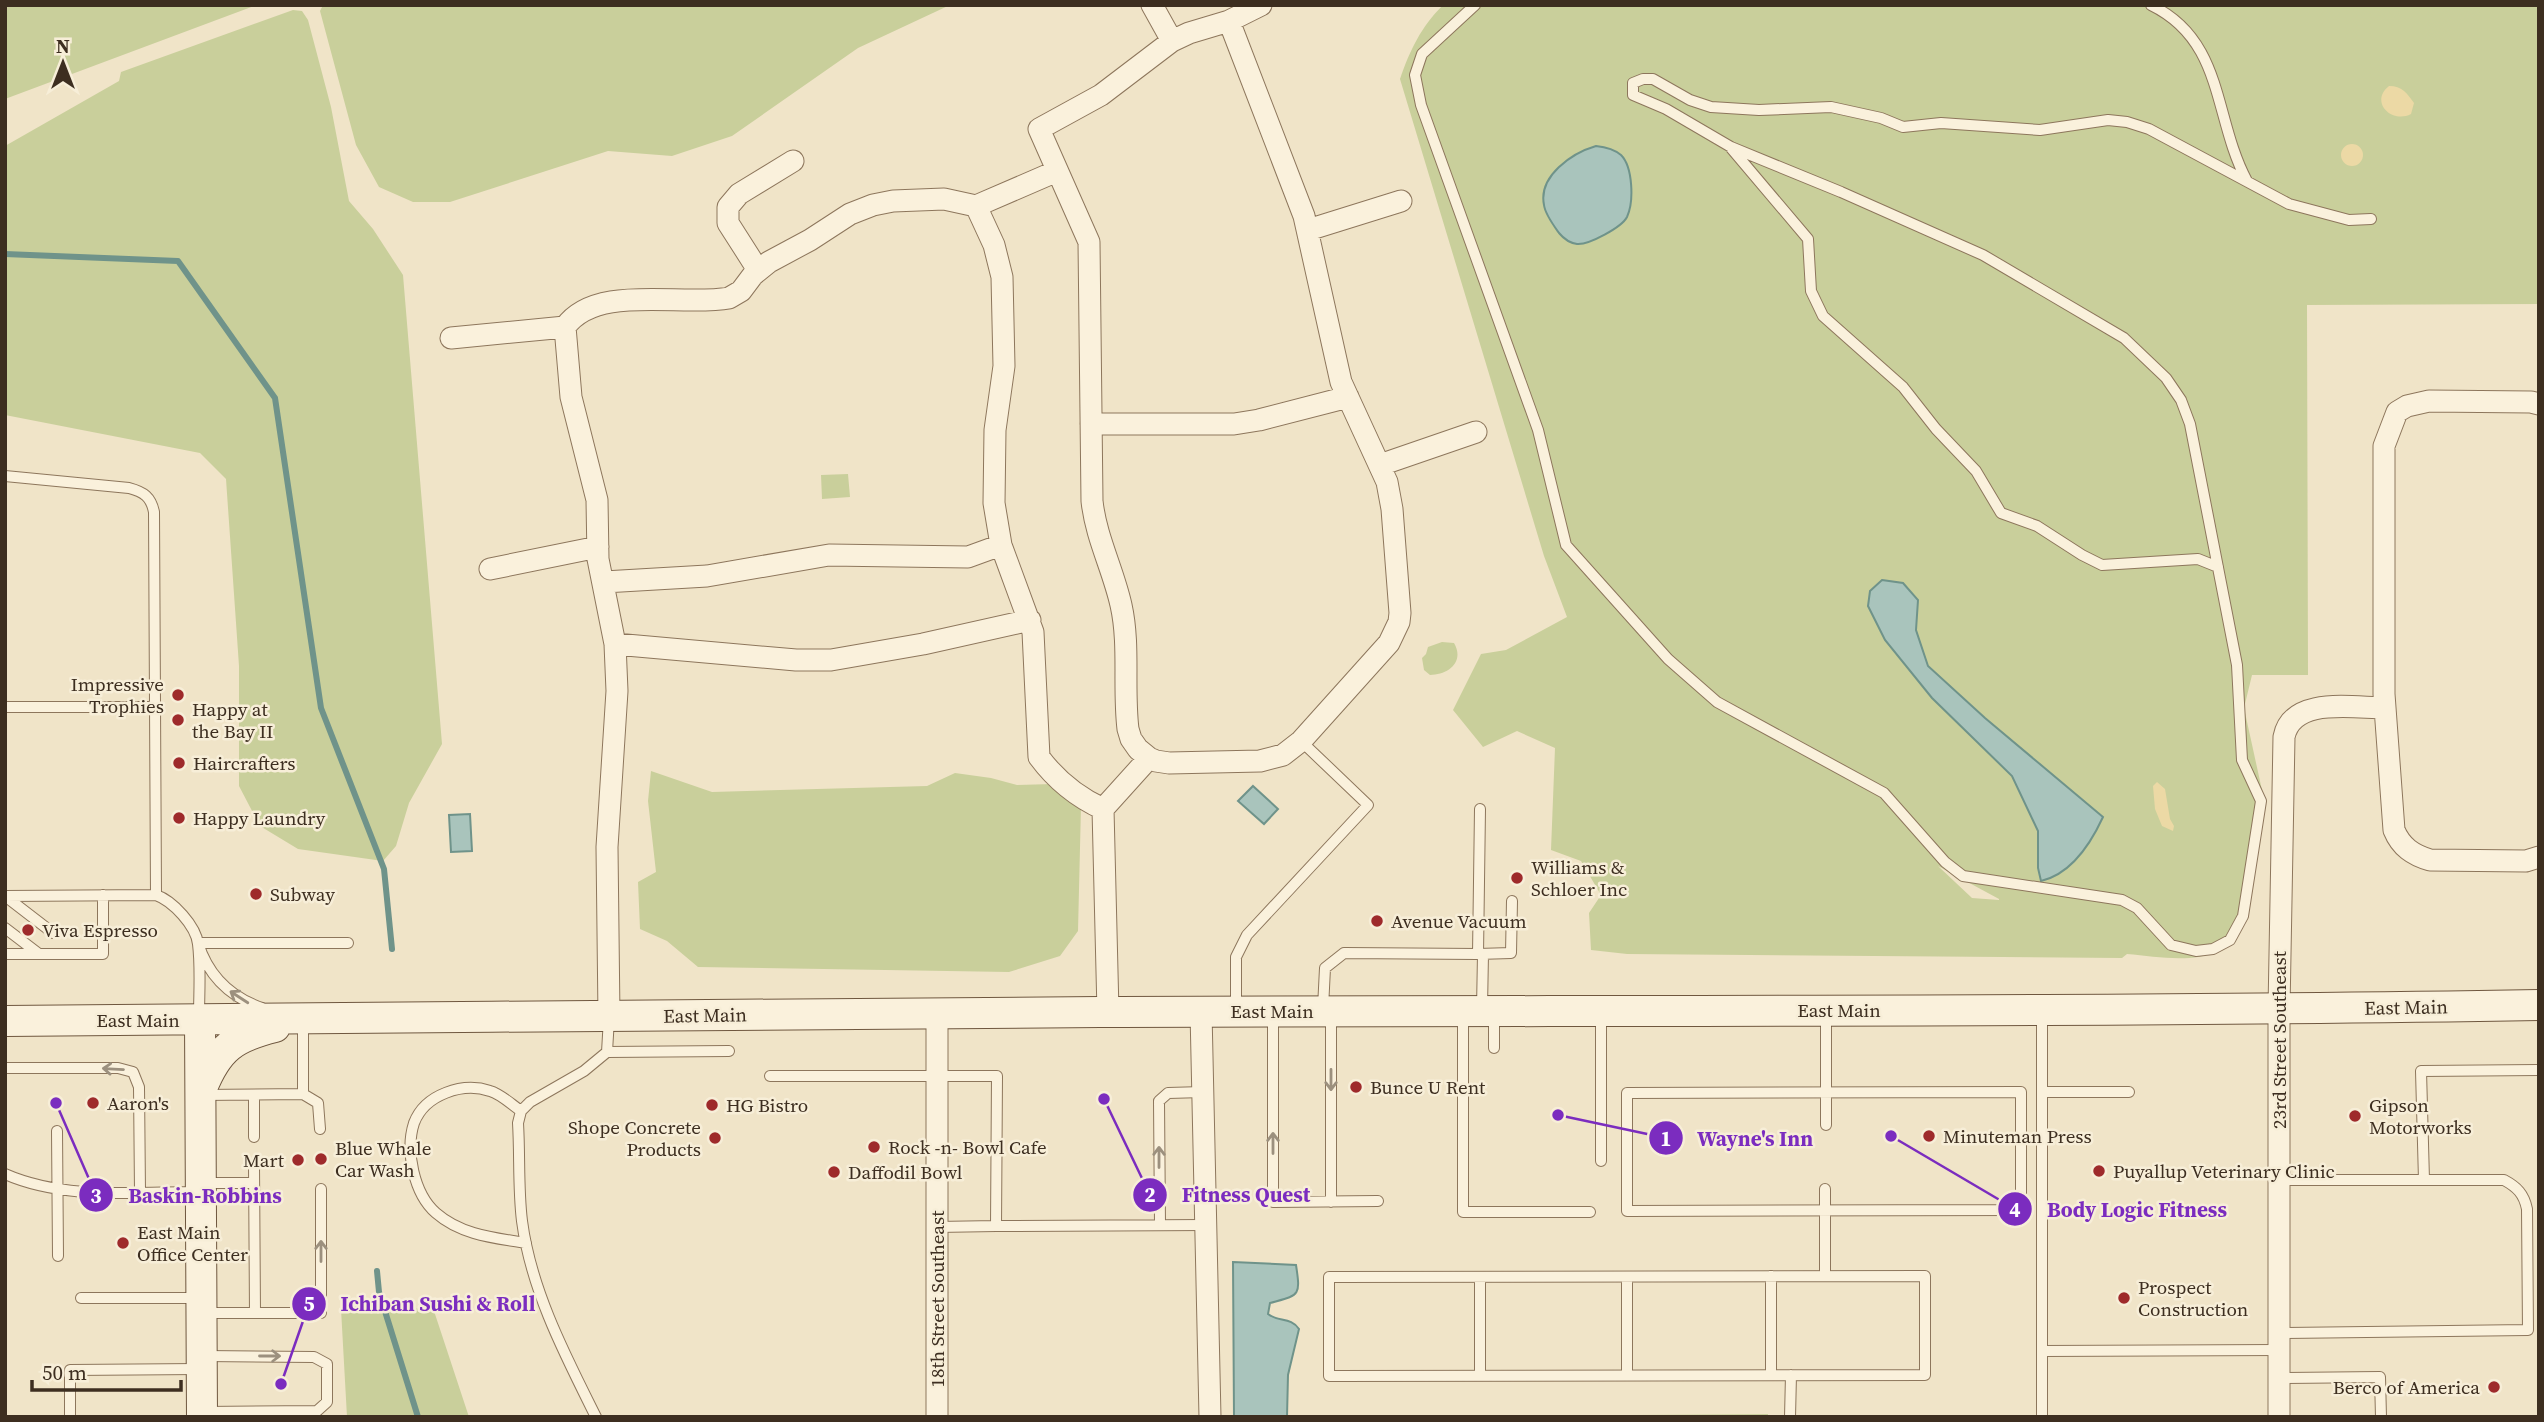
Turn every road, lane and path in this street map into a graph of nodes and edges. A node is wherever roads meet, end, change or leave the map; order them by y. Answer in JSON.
{"nodes":[{"id":1,"x":1152,"y":5,"type":"edge"},
{"id":2,"x":1261,"y":5,"type":"edge"},
{"id":3,"x":1475,"y":5,"type":"edge"},
{"id":4,"x":2151,"y":5,"type":"edge"},
{"id":5,"x":1229,"y":21,"type":"junction"},
{"id":6,"x":1172,"y":41,"type":"junction"},
{"id":7,"x":1731,"y":147,"type":"junction"},
{"id":8,"x":793,"y":161,"type":"dead end"},
{"id":9,"x":1057,"y":171,"type":"junction"},
{"id":10,"x":2247,"y":181,"type":"junction"},
{"id":11,"x":1401,"y":201,"type":"dead end"},
{"id":12,"x":976,"y":206,"type":"junction"},
{"id":13,"x":2371,"y":219,"type":"dead end"},
{"id":14,"x":1308,"y":230,"type":"junction"},
{"id":15,"x":758,"y":270,"type":"junction"},
{"id":16,"x":565,"y":327,"type":"junction"},
{"id":17,"x":451,"y":338,"type":"dead end"},
{"id":18,"x":1348,"y":397,"type":"junction"},
{"id":19,"x":2539,"y":404,"type":"edge"},
{"id":20,"x":1091,"y":424,"type":"junction"},
{"id":21,"x":1476,"y":432,"type":"dead end"},
{"id":22,"x":1380,"y":465,"type":"junction"},
{"id":23,"x":5,"y":475,"type":"edge"},
{"id":24,"x":1001,"y":545,"type":"junction"},
{"id":25,"x":598,"y":547,"type":"junction"},
{"id":26,"x":2218,"y":567,"type":"junction"},
{"id":27,"x":490,"y":569,"type":"dead end"},
{"id":28,"x":604,"y":582,"type":"junction"},
{"id":29,"x":1030,"y":621,"type":"junction"},
{"id":30,"x":615,"y":644,"type":"junction"},
{"id":31,"x":5,"y":707,"type":"edge"},
{"id":32,"x":155,"y":707,"type":"junction"},
{"id":33,"x":2385,"y":708,"type":"junction"},
{"id":34,"x":1301,"y":741,"type":"junction"},
{"id":35,"x":1149,"y":758,"type":"junction"},
{"id":36,"x":1103,"y":808,"type":"junction"},
{"id":37,"x":1480,"y":809,"type":"dead end"},
{"id":38,"x":2539,"y":857,"type":"edge"},
{"id":39,"x":103,"y":895,"type":"junction"},
{"id":40,"x":156,"y":895,"type":"junction"},
{"id":41,"x":5,"y":896,"type":"edge"},
{"id":42,"x":1512,"y":901,"type":"dead end"},
{"id":43,"x":5,"y":928,"type":"edge"},
{"id":44,"x":52,"y":933,"type":"dead end"},
{"id":45,"x":198,"y":943,"type":"junction"},
{"id":46,"x":348,"y":943,"type":"dead end"},
{"id":47,"x":5,"y":954,"type":"edge"},
{"id":48,"x":39,"y":954,"type":"junction"},
{"id":49,"x":1480,"y":954,"type":"junction"},
{"id":50,"x":2539,"y":1005,"type":"edge"},
{"id":51,"x":2279,"y":1009,"type":"junction"},
{"id":52,"x":1826,"y":1010,"type":"junction"},
{"id":53,"x":2042,"y":1010,"type":"junction"},
{"id":54,"x":1236,"y":1011,"type":"junction"},
{"id":55,"x":1273,"y":1011,"type":"junction"},
{"id":56,"x":1327,"y":1011,"type":"junction"},
{"id":57,"x":1480,"y":1011,"type":"junction"},
{"id":58,"x":1601,"y":1011,"type":"junction"},
{"id":59,"x":937,"y":1012,"type":"junction"},
{"id":60,"x":1108,"y":1012,"type":"junction"},
{"id":61,"x":1201,"y":1012,"type":"junction"},
{"id":62,"x":609,"y":1017,"type":"junction"},
{"id":63,"x":200,"y":1020,"type":"junction"},
{"id":64,"x":303,"y":1020,"type":"junction"},
{"id":65,"x":5,"y":1021,"type":"edge"},
{"id":66,"x":1494,"y":1048,"type":"dead end"},
{"id":67,"x":729,"y":1051,"type":"dead end"},
{"id":68,"x":607,"y":1052,"type":"junction"},
{"id":69,"x":10,"y":1068,"type":"edge"},
{"id":70,"x":2539,"y":1070,"type":"edge"},
{"id":71,"x":769,"y":1076,"type":"dead end"},
{"id":72,"x":937,"y":1076,"type":"junction"},
{"id":73,"x":2042,"y":1091,"type":"junction"},
{"id":74,"x":2129,"y":1091,"type":"dead end"},
{"id":75,"x":1203,"y":1092,"type":"junction"},
{"id":76,"x":1825,"y":1092,"type":"junction"},
{"id":77,"x":254,"y":1094,"type":"junction"},
{"id":78,"x":303,"y":1094,"type":"junction"},
{"id":79,"x":200,"y":1095,"type":"junction"},
{"id":80,"x":522,"y":1111,"type":"junction"},
{"id":81,"x":1825,"y":1125,"type":"dead end"},
{"id":82,"x":320,"y":1129,"type":"dead end"},
{"id":83,"x":57,"y":1131,"type":"dead end"},
{"id":84,"x":254,"y":1137,"type":"dead end"},
{"id":85,"x":1601,"y":1161,"type":"dead end"},
{"id":86,"x":254,"y":1165,"type":"dead end"},
{"id":87,"x":5,"y":1174,"type":"edge"},
{"id":88,"x":2279,"y":1180,"type":"junction"},
{"id":89,"x":2424,"y":1180,"type":"junction"},
{"id":90,"x":254,"y":1183,"type":"junction"},
{"id":91,"x":58,"y":1187,"type":"junction"},
{"id":92,"x":201,"y":1188,"type":"junction"},
{"id":93,"x":321,"y":1189,"type":"dead end"},
{"id":94,"x":1825,"y":1189,"type":"dead end"},
{"id":95,"x":140,"y":1192,"type":"junction"},
{"id":96,"x":1378,"y":1201,"type":"dead end"},
{"id":97,"x":1331,"y":1202,"type":"junction"},
{"id":98,"x":1825,"y":1211,"type":"junction"},
{"id":99,"x":1590,"y":1212,"type":"dead end"},
{"id":100,"x":1206,"y":1224,"type":"junction"},
{"id":101,"x":1160,"y":1225,"type":"junction"},
{"id":102,"x":996,"y":1226,"type":"junction"},
{"id":103,"x":937,"y":1227,"type":"junction"},
{"id":104,"x":526,"y":1243,"type":"junction"},
{"id":105,"x":58,"y":1256,"type":"dead end"},
{"id":106,"x":1771,"y":1276,"type":"junction"},
{"id":107,"x":1825,"y":1276,"type":"junction"},
{"id":108,"x":1480,"y":1277,"type":"junction"},
{"id":109,"x":1627,"y":1277,"type":"junction"},
{"id":110,"x":81,"y":1298,"type":"dead end"},
{"id":111,"x":202,"y":1306,"type":"junction"},
{"id":112,"x":255,"y":1313,"type":"junction"},
{"id":113,"x":2279,"y":1341,"type":"junction"},
{"id":114,"x":2042,"y":1351,"type":"junction"},
{"id":115,"x":202,"y":1363,"type":"junction"},
{"id":116,"x":1771,"y":1375,"type":"junction"},
{"id":117,"x":1791,"y":1375,"type":"junction"},
{"id":118,"x":1480,"y":1376,"type":"junction"},
{"id":119,"x":1626,"y":1376,"type":"junction"},
{"id":120,"x":2279,"y":1378,"type":"junction"},
{"id":121,"x":202,"y":1414,"type":"edge"},
{"id":122,"x":70,"y":1417,"type":"edge"},
{"id":123,"x":596,"y":1417,"type":"edge"},
{"id":124,"x":937,"y":1417,"type":"edge"},
{"id":125,"x":1210,"y":1417,"type":"edge"},
{"id":126,"x":1790,"y":1417,"type":"edge"},
{"id":127,"x":2042,"y":1417,"type":"edge"},
{"id":128,"x":2279,"y":1417,"type":"edge"},
{"id":129,"x":2381,"y":1417,"type":"edge"}],
"edges":[{"from":1,"to":6,"type":"street"},
{"from":2,"to":5,"type":"street"},
{"from":3,"to":26,"type":"lane"},
{"from":4,"to":10,"type":"lane"},
{"from":5,"to":6,"type":"street"},
{"from":5,"to":14,"type":"street"},
{"from":6,"to":9,"type":"street"},
{"from":7,"to":10,"type":"lane"},
{"from":7,"to":26,"type":"lane"},
{"from":7,"to":26,"type":"lane"},
{"from":8,"to":15,"type":"street"},
{"from":9,"to":12,"type":"street"},
{"from":9,"to":20,"type":"street"},
{"from":10,"to":13,"type":"lane"},
{"from":11,"to":14,"type":"street"},
{"from":12,"to":15,"type":"street"},
{"from":12,"to":24,"type":"street"},
{"from":14,"to":18,"type":"street"},
{"from":15,"to":16,"type":"street"},
{"from":16,"to":17,"type":"street"},
{"from":16,"to":25,"type":"street"},
{"from":18,"to":20,"type":"street"},
{"from":18,"to":22,"type":"street"},
{"from":19,"to":33,"type":"street"},
{"from":20,"to":35,"type":"street"},
{"from":21,"to":22,"type":"street"},
{"from":22,"to":34,"type":"street"},
{"from":23,"to":32,"type":"lane"},
{"from":24,"to":28,"type":"street"},
{"from":24,"to":29,"type":"street"},
{"from":25,"to":27,"type":"street"},
{"from":25,"to":28,"type":"street"},
{"from":28,"to":30,"type":"street"},
{"from":29,"to":30,"type":"street"},
{"from":29,"to":36,"type":"street"},
{"from":30,"to":62,"type":"street"},
{"from":31,"to":32,"type":"lane"},
{"from":32,"to":40,"type":"lane"},
{"from":33,"to":38,"type":"street"},
{"from":33,"to":51,"type":"street","name":"23rd Street Southeast"},
{"from":34,"to":35,"type":"street"},
{"from":34,"to":54,"type":"lane"},
{"from":35,"to":36,"type":"street"},
{"from":36,"to":60,"type":"street"},
{"from":37,"to":49,"type":"lane"},
{"from":39,"to":40,"type":"lane"},
{"from":39,"to":41,"type":"lane"},
{"from":39,"to":48,"type":"lane"},
{"from":40,"to":45,"type":"lane"},
{"from":41,"to":44,"type":"lane"},
{"from":42,"to":49,"type":"lane"},
{"from":43,"to":48,"type":"lane"},
{"from":45,"to":46,"type":"lane"},
{"from":45,"to":63,"type":"lane"},
{"from":64,"to":45,"type":"lane","one_way":true},
{"from":47,"to":48,"type":"lane"},
{"from":49,"to":56,"type":"lane"},
{"from":49,"to":57,"type":"lane"},
{"from":50,"to":51,"type":"main road","name":"East Main"},
{"from":51,"to":53,"type":"main road","name":"East Main"},
{"from":51,"to":88,"type":"street","name":"23rd Street Southeast"},
{"from":52,"to":53,"type":"main road","name":"East Main"},
{"from":52,"to":58,"type":"main road","name":"East Main"},
{"from":52,"to":76,"type":"lane"},
{"from":53,"to":73,"type":"lane"},
{"from":54,"to":55,"type":"main road","name":"East Main"},
{"from":54,"to":61,"type":"main road","name":"East Main"},
{"from":55,"to":56,"type":"main road","name":"East Main"},
{"from":97,"to":55,"type":"lane","one_way":true},
{"from":56,"to":57,"type":"main road","name":"East Main"},
{"from":56,"to":97,"type":"lane","one_way":true},
{"from":57,"to":58,"type":"main road","name":"East Main"},
{"from":57,"to":66,"type":"lane"},
{"from":57,"to":99,"type":"lane"},
{"from":58,"to":85,"type":"lane"},
{"from":59,"to":60,"type":"main road","name":"East Main"},
{"from":59,"to":62,"type":"main road","name":"East Main"},
{"from":59,"to":72,"type":"street","name":"18th Street Southeast"},
{"from":60,"to":61,"type":"main road","name":"East Main"},
{"from":61,"to":75,"type":"street"},
{"from":62,"to":64,"type":"main road","name":"East Main"},
{"from":62,"to":68,"type":"lane"},
{"from":63,"to":64,"type":"main road","name":"East Main"},
{"from":63,"to":65,"type":"main road","name":"East Main"},
{"from":63,"to":79,"type":"main road"},
{"from":64,"to":78,"type":"lane"},
{"from":64,"to":79,"type":"main road"},
{"from":67,"to":68,"type":"lane"},
{"from":68,"to":80,"type":"lane"},
{"from":95,"to":69,"type":"lane","one_way":true},
{"from":70,"to":89,"type":"lane"},
{"from":71,"to":72,"type":"lane"},
{"from":72,"to":102,"type":"lane"},
{"from":72,"to":103,"type":"street","name":"18th Street Southeast"},
{"from":73,"to":74,"type":"lane"},
{"from":73,"to":114,"type":"lane"},
{"from":75,"to":100,"type":"street"},
{"from":101,"to":75,"type":"lane","one_way":true},
{"from":76,"to":81,"type":"lane"},
{"from":76,"to":98,"type":"lane"},
{"from":76,"to":98,"type":"lane"},
{"from":77,"to":78,"type":"lane"},
{"from":77,"to":79,"type":"lane"},
{"from":77,"to":84,"type":"lane"},
{"from":78,"to":82,"type":"lane"},
{"from":79,"to":92,"type":"main road"},
{"from":80,"to":104,"type":"lane"},
{"from":80,"to":104,"type":"lane"},
{"from":83,"to":91,"type":"lane"},
{"from":86,"to":90,"type":"lane"},
{"from":87,"to":91,"type":"lane"},
{"from":88,"to":89,"type":"lane"},
{"from":88,"to":113,"type":"street","name":"23rd Street Southeast"},
{"from":89,"to":113,"type":"lane"},
{"from":90,"to":92,"type":"lane"},
{"from":90,"to":112,"type":"lane"},
{"from":91,"to":95,"type":"lane"},
{"from":91,"to":105,"type":"lane"},
{"from":92,"to":95,"type":"lane"},
{"from":92,"to":111,"type":"main road"},
{"from":112,"to":93,"type":"lane","one_way":true},
{"from":94,"to":98,"type":"lane"},
{"from":96,"to":97,"type":"lane"},
{"from":98,"to":107,"type":"lane"},
{"from":100,"to":101,"type":"lane"},
{"from":100,"to":125,"type":"street"},
{"from":101,"to":102,"type":"lane"},
{"from":102,"to":103,"type":"lane"},
{"from":103,"to":124,"type":"street","name":"18th Street Southeast"},
{"from":104,"to":123,"type":"lane"},
{"from":106,"to":107,"type":"lane"},
{"from":106,"to":109,"type":"lane"},
{"from":106,"to":116,"type":"lane"},
{"from":107,"to":117,"type":"lane"},
{"from":108,"to":109,"type":"lane"},
{"from":108,"to":118,"type":"lane"},
{"from":108,"to":118,"type":"lane"},
{"from":109,"to":119,"type":"lane"},
{"from":110,"to":111,"type":"lane"},
{"from":111,"to":112,"type":"lane"},
{"from":111,"to":115,"type":"main road"},
{"from":113,"to":114,"type":"lane"},
{"from":113,"to":120,"type":"street","name":"23rd Street Southeast"},
{"from":114,"to":127,"type":"lane"},
{"from":115,"to":121,"type":"main road"},
{"from":115,"to":121,"type":"lane","one_way":true},
{"from":115,"to":122,"type":"lane"},
{"from":116,"to":117,"type":"lane"},
{"from":116,"to":119,"type":"lane"},
{"from":117,"to":126,"type":"lane"},
{"from":118,"to":119,"type":"lane"},
{"from":120,"to":128,"type":"street","name":"23rd Street Southeast"},
{"from":120,"to":129,"type":"lane"}]}
